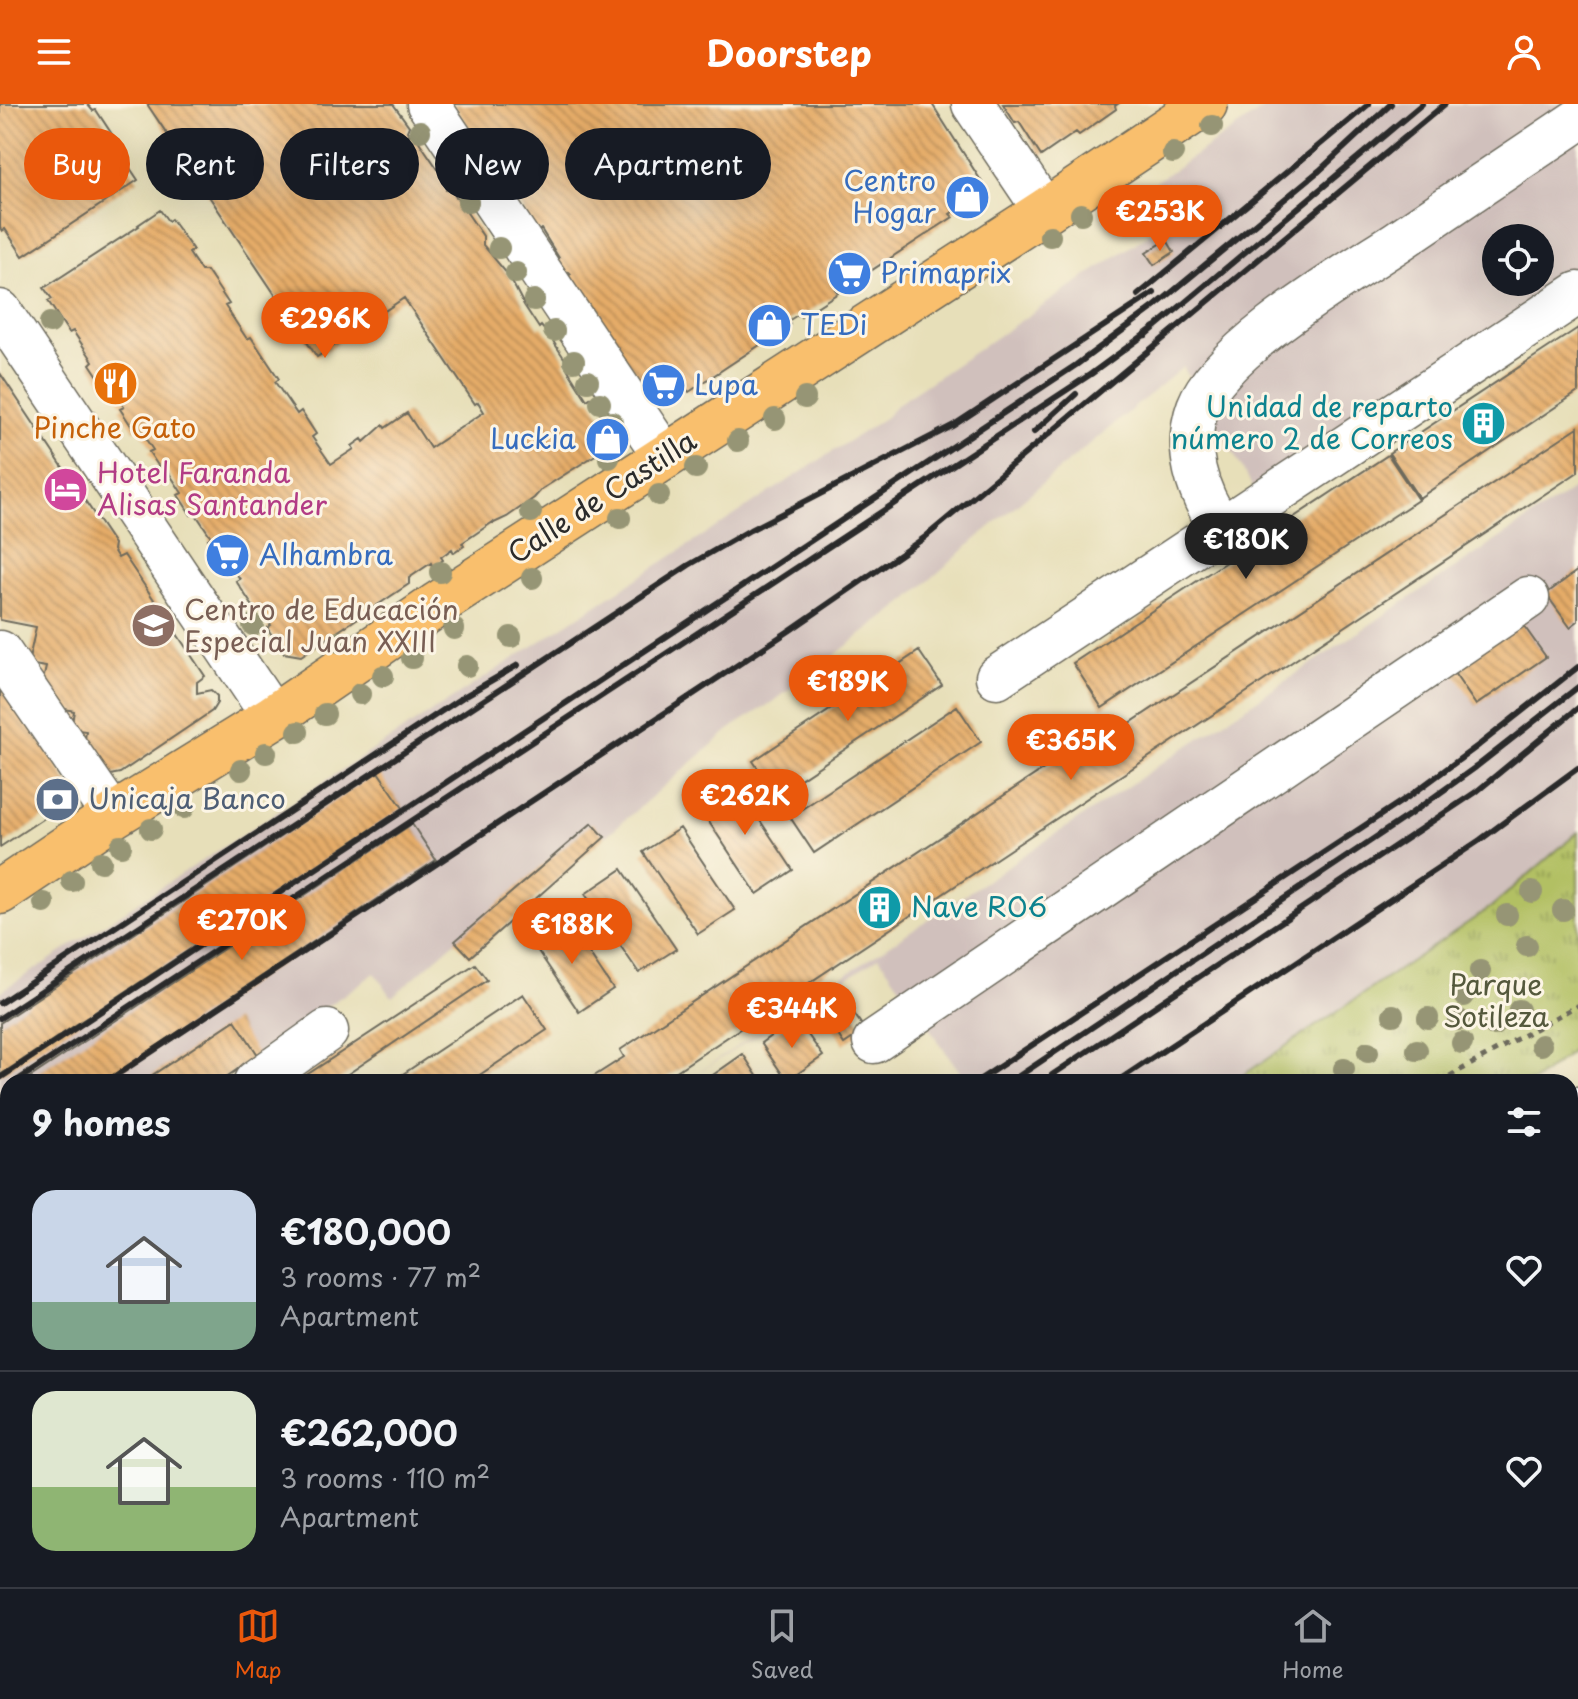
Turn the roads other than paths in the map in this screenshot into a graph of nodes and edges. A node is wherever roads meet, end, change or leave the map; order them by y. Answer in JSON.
{"nodes":[{"id":1,"x":428,"y":104,"type":"edge"},
{"id":2,"x":973,"y":104,"type":"edge"},
{"id":3,"x":1205,"y":104,"type":"edge"},
{"id":4,"x":1578,"y":120,"type":"edge"},
{"id":5,"x":1045,"y":211,"type":"junction"},
{"id":6,"x":1578,"y":293,"type":"edge"},
{"id":7,"x":0,"y":311,"type":"edge"},
{"id":8,"x":654,"y":442,"type":"junction"},
{"id":9,"x":1221,"y":527,"type":"junction"},
{"id":10,"x":1528,"y":598,"type":"dead end"},
{"id":11,"x":1,"y":657,"type":"edge"},
{"id":12,"x":997,"y":677,"type":"dead end"},
{"id":13,"x":273,"y":717,"type":"junction"},
{"id":14,"x":113,"y":816,"type":"junction"},
{"id":15,"x":0,"y":892,"type":"edge"},
{"id":16,"x":327,"y":1031,"type":"dead end"},
{"id":17,"x":874,"y":1042,"type":"dead end"},
{"id":18,"x":266,"y":1074,"type":"edge"}],
"edges":[{"from":1,"to":8,"type":"street"},
{"from":2,"to":5,"type":"street"},
{"from":3,"to":5,"type":"main road","name":"Calle de Castilla"},
{"from":4,"to":9,"type":"street"},
{"from":5,"to":8,"type":"main road","name":"Calle de Castilla"},
{"from":6,"to":9,"type":"street"},
{"from":7,"to":13,"type":"street"},
{"from":8,"to":13,"type":"main road","name":"Calle de Castilla"},
{"from":9,"to":12,"type":"street"},
{"from":10,"to":17,"type":"street"},
{"from":11,"to":14,"type":"street"},
{"from":13,"to":14,"type":"main road","name":"Calle de Castilla"},
{"from":14,"to":15,"type":"main road","name":"Calle de Castilla"},
{"from":16,"to":18,"type":"street"}]}
